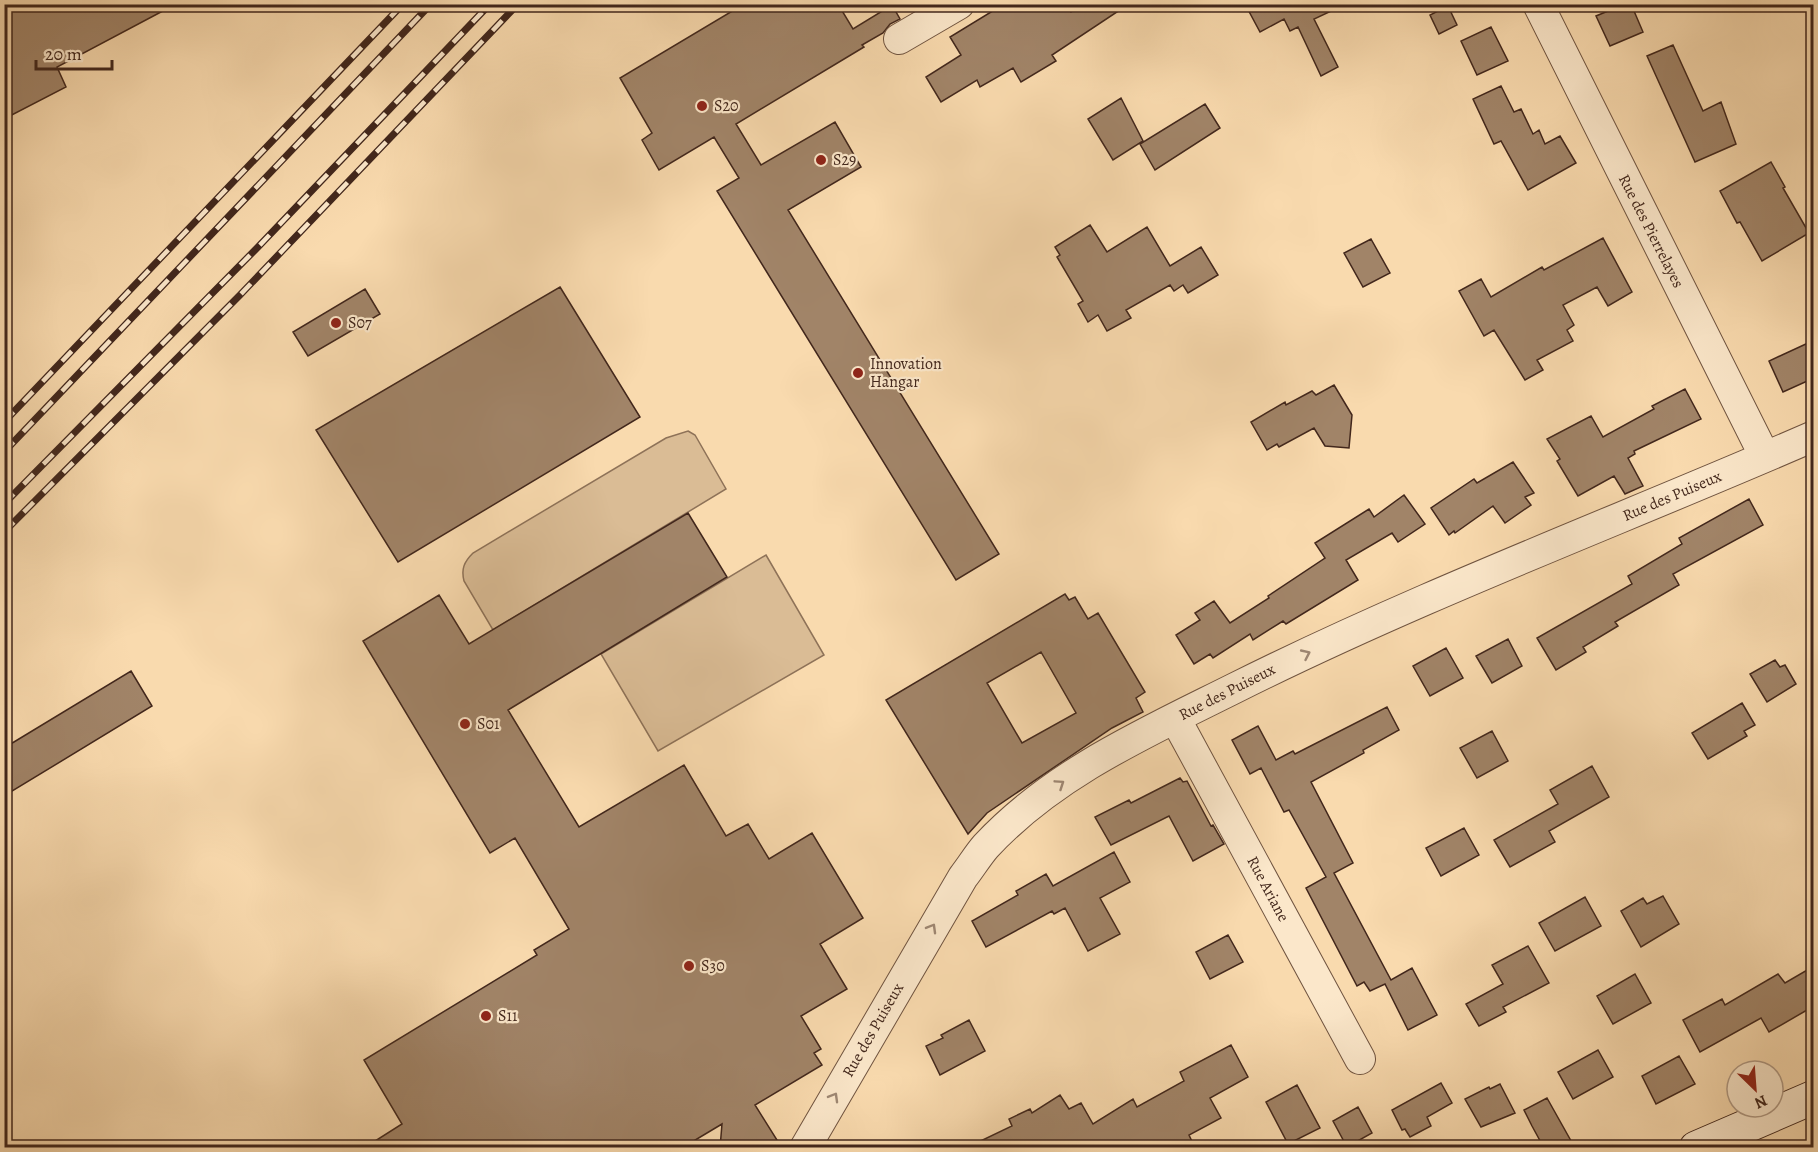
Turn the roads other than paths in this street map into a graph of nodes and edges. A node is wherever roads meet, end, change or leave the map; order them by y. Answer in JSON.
{"nodes":[{"id":1,"x":959,"y":4,"type":"edge"},
{"id":2,"x":1538,"y":4,"type":"edge"},
{"id":3,"x":898,"y":39,"type":"dead end"},
{"id":4,"x":1814,"y":436,"type":"edge"},
{"id":5,"x":1765,"y":457,"type":"junction"},
{"id":6,"x":1175,"y":718,"type":"junction"},
{"id":7,"x":1360,"y":1059,"type":"dead end"},
{"id":8,"x":1814,"y":1097,"type":"edge"},
{"id":9,"x":1814,"y":1120,"type":"edge"},
{"id":10,"x":805,"y":1148,"type":"edge"},
{"id":11,"x":1696,"y":1148,"type":"edge"},
{"id":12,"x":1751,"y":1148,"type":"edge"}],
"edges":[{"from":1,"to":3,"type":"street"},
{"from":2,"to":5,"type":"street","name":"Rue des Pierrelayes"},
{"from":4,"to":5,"type":"street","name":"Rue des Puiseux"},
{"from":6,"to":5,"type":"street","name":"Rue des Puiseux","one_way":true},
{"from":6,"to":7,"type":"street","name":"Rue Ariane"},
{"from":10,"to":6,"type":"street","name":"Rue des Puiseux","one_way":true},
{"from":8,"to":11,"type":"main road"},
{"from":9,"to":12,"type":"main road"}]}
